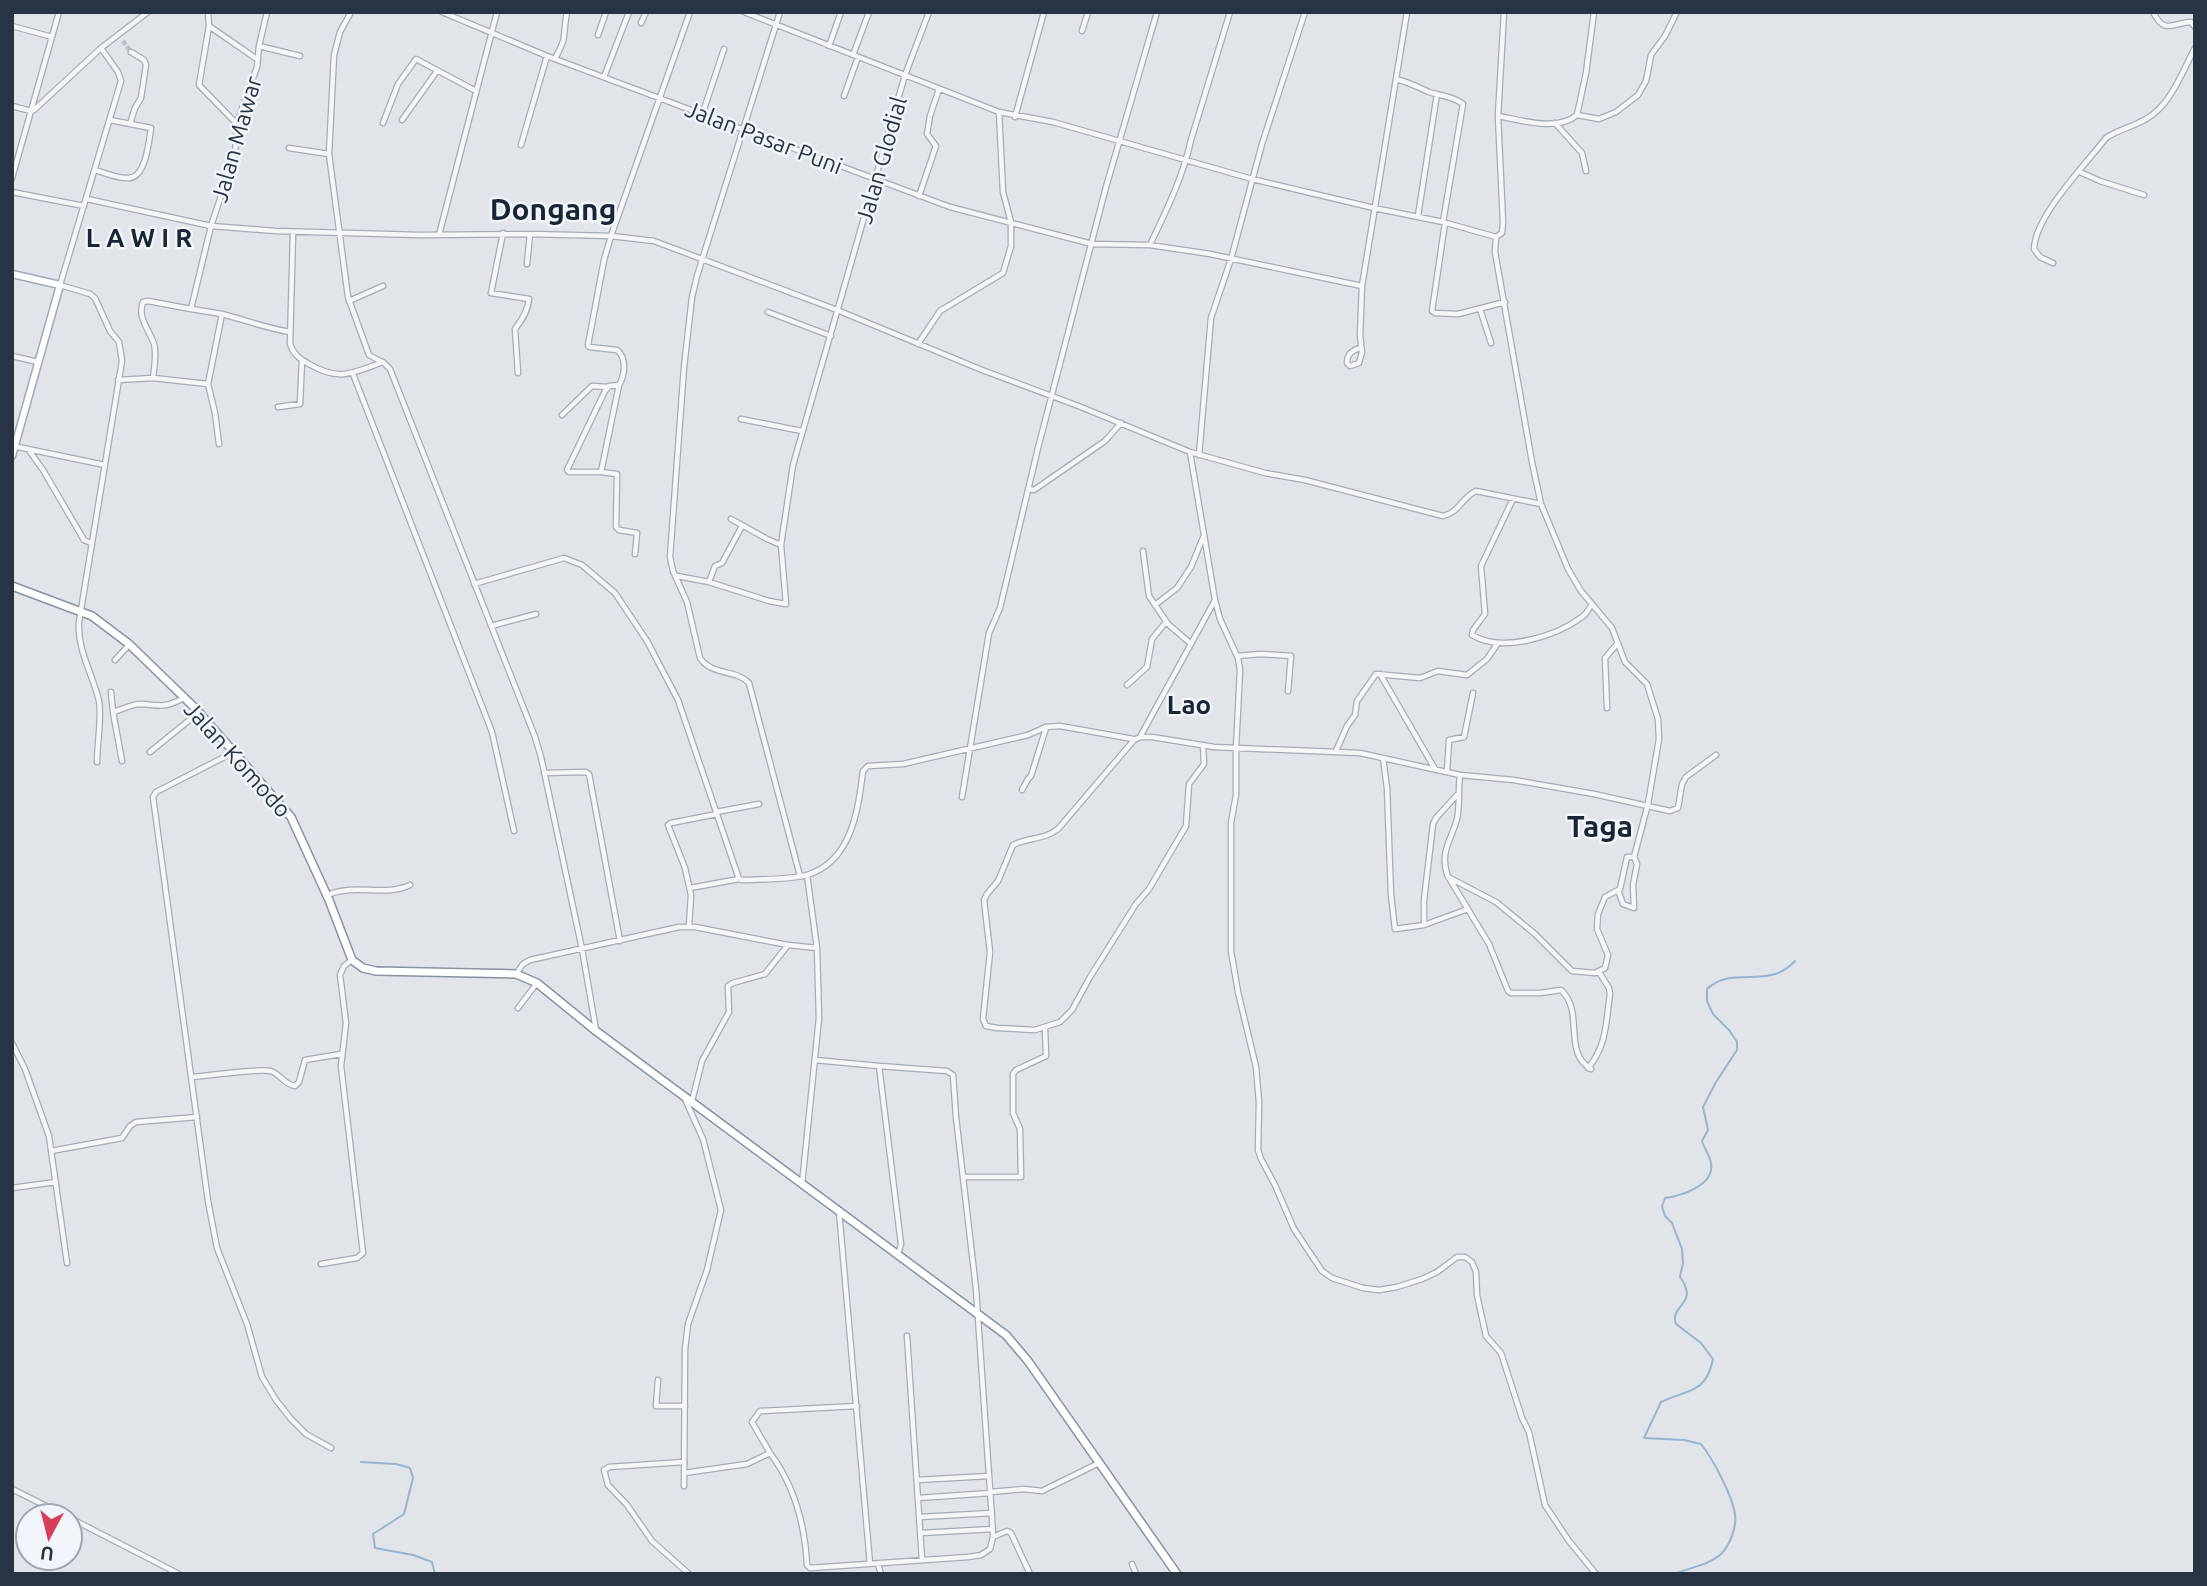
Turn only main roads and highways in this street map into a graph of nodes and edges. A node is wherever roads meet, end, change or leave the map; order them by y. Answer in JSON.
{"nodes":[{"id":1,"x":12,"y":274,"type":"edge"},
{"id":2,"x":13,"y":446,"type":"edge"},
{"id":3,"x":12,"y":456,"type":"edge"},
{"id":4,"x":12,"y":586,"type":"edge"},
{"id":5,"x":1177,"y":1574,"type":"edge"}],
"edges":[{"from":1,"to":2,"type":"main road"},
{"from":2,"to":3,"type":"main road"},
{"from":4,"to":5,"type":"highway","name":"Jalan Komodo"}]}
